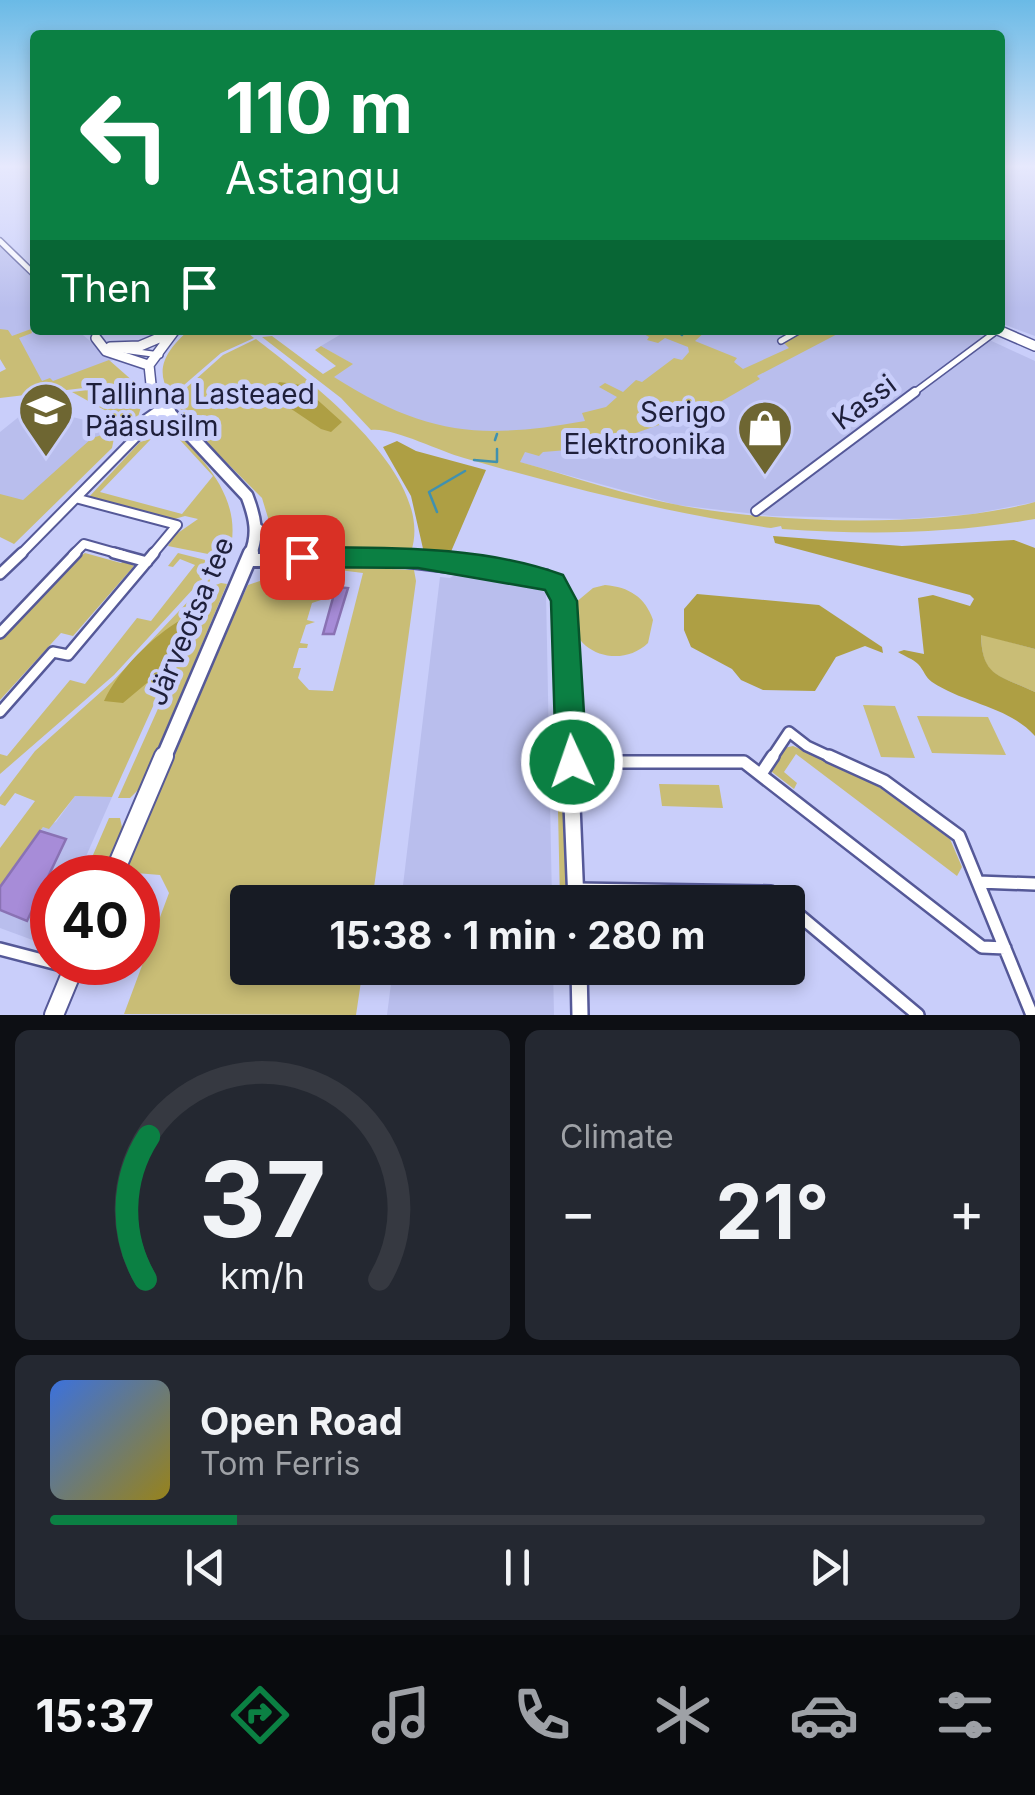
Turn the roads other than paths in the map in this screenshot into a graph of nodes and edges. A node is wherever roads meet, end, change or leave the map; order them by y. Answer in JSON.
{"nodes":[{"id":1,"x":0,"y":241,"type":"edge"},
{"id":2,"x":30,"y":270,"type":"edge"},
{"id":3,"x":1005,"y":333,"type":"edge"},
{"id":4,"x":93,"y":335,"type":"edge"},
{"id":5,"x":93,"y":335,"type":"edge"},
{"id":6,"x":164,"y":335,"type":"edge"},
{"id":7,"x":170,"y":335,"type":"edge"},
{"id":8,"x":179,"y":335,"type":"edge"},
{"id":9,"x":790,"y":335,"type":"edge"},
{"id":10,"x":991,"y":335,"type":"edge"},
{"id":11,"x":781,"y":340,"type":"dead end"},
{"id":12,"x":1035,"y":346,"type":"edge"},
{"id":13,"x":110,"y":347,"type":"junction"},
{"id":14,"x":154,"y":358,"type":"junction"},
{"id":15,"x":168,"y":408,"type":"junction"},
{"id":16,"x":79,"y":499,"type":"junction"},
{"id":17,"x":756,"y":510,"type":"dead end"},
{"id":18,"x":256,"y":528,"type":"junction"},
{"id":19,"x":302,"y":557,"type":"junction"},
{"id":20,"x":251,"y":560,"type":"junction"},
{"id":21,"x":147,"y":562,"type":"junction"},
{"id":22,"x":0,"y":574,"type":"edge"},
{"id":23,"x":0,"y":633,"type":"edge"},
{"id":24,"x":0,"y":712,"type":"edge"},
{"id":25,"x":572,"y":762,"type":"junction"},
{"id":26,"x":760,"y":774,"type":"junction"},
{"id":27,"x":122,"y":855,"type":"edge"},
{"id":28,"x":978,"y":882,"type":"junction"},
{"id":29,"x":1035,"y":884,"type":"edge"},
{"id":30,"x":576,"y":885,"type":"edge"},
{"id":31,"x":805,"y":920,"type":"edge"},
{"id":32,"x":1005,"y":948,"type":"junction"},
{"id":33,"x":0,"y":949,"type":"edge"},
{"id":34,"x":30,"y":955,"type":"edge"},
{"id":35,"x":67,"y":985,"type":"edge"},
{"id":36,"x":579,"y":985,"type":"edge"},
{"id":37,"x":54,"y":1015,"type":"edge"},
{"id":38,"x":580,"y":1015,"type":"edge"},
{"id":39,"x":918,"y":1015,"type":"edge"},
{"id":40,"x":1032,"y":1015,"type":"edge"}],
"edges":[{"from":1,"to":2,"type":"street"},
{"from":3,"to":12,"type":"main road"},
{"from":4,"to":13,"type":"street"},
{"from":5,"to":14,"type":"main road"},
{"from":6,"to":13,"type":"main road"},
{"from":7,"to":14,"type":"main road"},
{"from":8,"to":14,"type":"main road"},
{"from":9,"to":11,"type":"street"},
{"from":10,"to":17,"type":"street","name":"Kassi"},
{"from":13,"to":14,"type":"street"},
{"from":14,"to":15,"type":"main road","name":"Järveotsa tee"},
{"from":15,"to":16,"type":"street"},
{"from":15,"to":18,"type":"main road","name":"Järveotsa tee"},
{"from":16,"to":21,"type":"street"},
{"from":16,"to":22,"type":"street"},
{"from":18,"to":19,"type":"street"},
{"from":18,"to":20,"type":"main road","name":"Järveotsa tee"},
{"from":19,"to":20,"type":"street"},
{"from":19,"to":25,"type":"street"},
{"from":20,"to":27,"type":"main road","name":"Järveotsa tee"},
{"from":21,"to":23,"type":"street"},
{"from":21,"to":24,"type":"street"},
{"from":25,"to":26,"type":"street"},
{"from":25,"to":30,"type":"street"},
{"from":26,"to":28,"type":"street"},
{"from":26,"to":32,"type":"street"},
{"from":28,"to":29,"type":"street"},
{"from":28,"to":32,"type":"street"},
{"from":31,"to":39,"type":"street"},
{"from":32,"to":40,"type":"street"},
{"from":33,"to":34,"type":"street"},
{"from":35,"to":37,"type":"main road"},
{"from":36,"to":38,"type":"street"}]}
